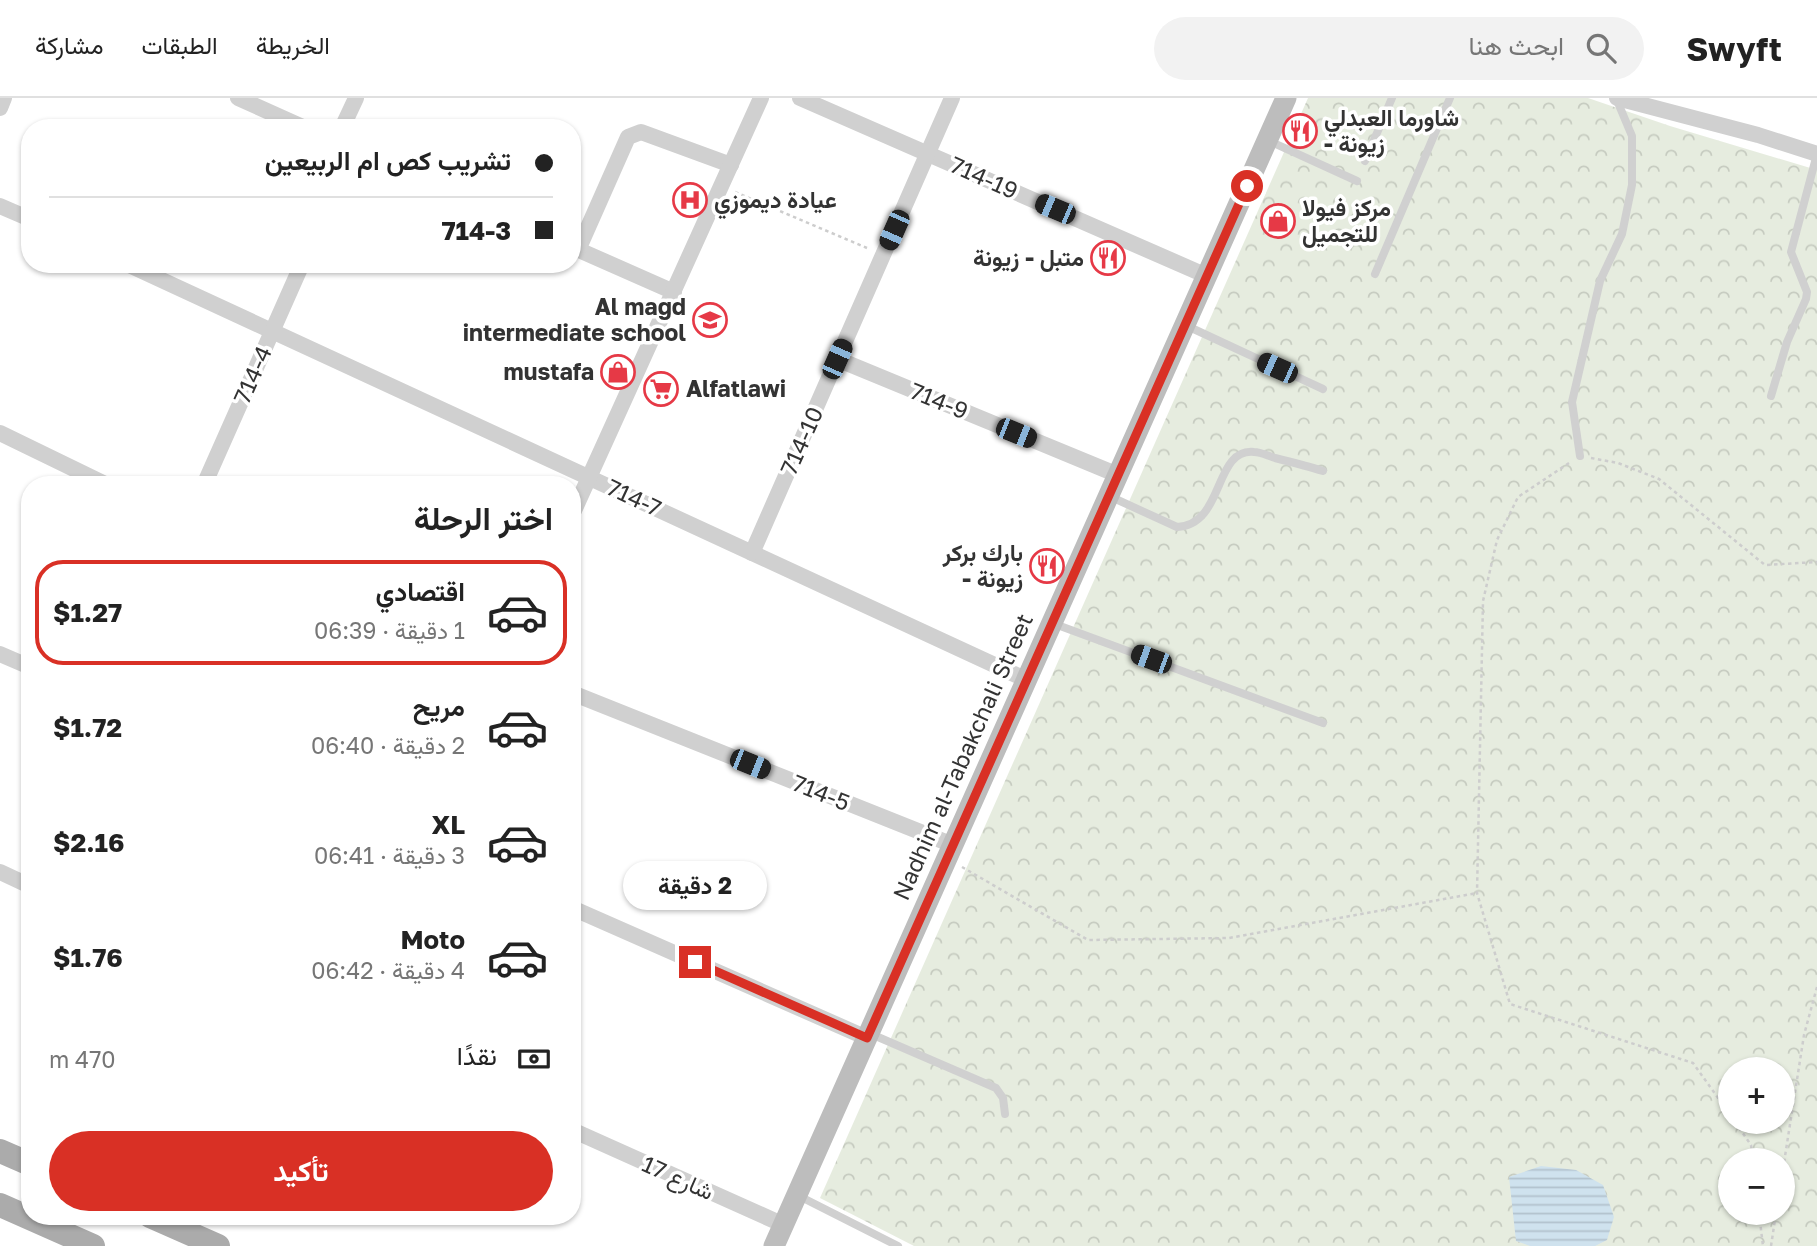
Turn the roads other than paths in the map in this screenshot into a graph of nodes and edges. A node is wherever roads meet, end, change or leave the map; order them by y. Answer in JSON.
{"nodes":[{"id":1,"x":4,"y":98,"type":"edge"},
{"id":2,"x":238,"y":98,"type":"edge"},
{"id":3,"x":356,"y":98,"type":"edge"},
{"id":4,"x":761,"y":98,"type":"edge"},
{"id":5,"x":800,"y":98,"type":"edge"},
{"id":6,"x":952,"y":98,"type":"edge"},
{"id":7,"x":1286,"y":98,"type":"edge"},
{"id":8,"x":1392,"y":98,"type":"edge"},
{"id":9,"x":1450,"y":98,"type":"edge"},
{"id":10,"x":1616,"y":98,"type":"edge"},
{"id":11,"x":0,"y":107,"type":"edge"},
{"id":12,"x":285,"y":119,"type":"edge"},
{"id":13,"x":346,"y":119,"type":"edge"},
{"id":14,"x":1267,"y":140,"type":"junction"},
{"id":15,"x":928,"y":154,"type":"junction"},
{"id":16,"x":1817,"y":154,"type":"edge"},
{"id":17,"x":1365,"y":161,"type":"dead end"},
{"id":18,"x":731,"y":165,"type":"junction"},
{"id":19,"x":1357,"y":181,"type":"dead end"},
{"id":20,"x":0,"y":206,"type":"edge"},
{"id":21,"x":21,"y":215,"type":"edge"},
{"id":22,"x":581,"y":224,"type":"edge"},
{"id":23,"x":581,"y":252,"type":"edge"},
{"id":24,"x":146,"y":273,"type":"edge"},
{"id":25,"x":298,"y":273,"type":"edge"},
{"id":26,"x":1375,"y":274,"type":"dead end"},
{"id":27,"x":1207,"y":276,"type":"junction"},
{"id":28,"x":674,"y":292,"type":"junction"},
{"id":29,"x":1185,"y":326,"type":"junction"},
{"id":30,"x":272,"y":331,"type":"junction"},
{"id":31,"x":837,"y":359,"type":"junction"},
{"id":32,"x":1323,"y":388,"type":"dead end"},
{"id":33,"x":1771,"y":396,"type":"dead end"},
{"id":34,"x":0,"y":433,"type":"edge"},
{"id":35,"x":1580,"y":456,"type":"road end"},
{"id":36,"x":1323,"y":471,"type":"dead end"},
{"id":37,"x":1118,"y":475,"type":"junction"},
{"id":38,"x":88,"y":476,"type":"edge"},
{"id":39,"x":208,"y":476,"type":"edge"},
{"id":40,"x":590,"y":478,"type":"junction"},
{"id":41,"x":1109,"y":496,"type":"junction"},
{"id":42,"x":581,"y":497,"type":"edge"},
{"id":43,"x":752,"y":553,"type":"junction"},
{"id":44,"x":1052,"y":623,"type":"junction"},
{"id":45,"x":0,"y":654,"type":"edge"},
{"id":46,"x":21,"y":663,"type":"edge"},
{"id":47,"x":1027,"y":680,"type":"junction"},
{"id":48,"x":581,"y":698,"type":"edge"},
{"id":49,"x":1323,"y":723,"type":"dead end"},
{"id":50,"x":950,"y":852,"type":"junction"},
{"id":51,"x":0,"y":872,"type":"edge"},
{"id":52,"x":21,"y":881,"type":"edge"},
{"id":53,"x":581,"y":912,"type":"edge"},
{"id":54,"x":868,"y":1036,"type":"junction"},
{"id":55,"x":1005,"y":1114,"type":"dead end"},
{"id":56,"x":581,"y":1134,"type":"edge"},
{"id":57,"x":0,"y":1151,"type":"edge"},
{"id":58,"x":21,"y":1160,"type":"edge"},
{"id":59,"x":797,"y":1195,"type":"junction"},
{"id":60,"x":0,"y":1205,"type":"edge"},
{"id":61,"x":21,"y":1214,"type":"edge"},
{"id":62,"x":45,"y":1225,"type":"edge"},
{"id":63,"x":170,"y":1225,"type":"edge"},
{"id":64,"x":784,"y":1225,"type":"junction"},
{"id":65,"x":93,"y":1246,"type":"edge"},
{"id":66,"x":218,"y":1246,"type":"edge"},
{"id":67,"x":774,"y":1246,"type":"edge"},
{"id":68,"x":898,"y":1246,"type":"edge"}],
"edges":[{"from":1,"to":11,"type":"street"},
{"from":2,"to":12,"type":"street"},
{"from":3,"to":13,"type":"street"},
{"from":4,"to":18,"type":"street"},
{"from":5,"to":15,"type":"street","name":"714-19"},
{"from":6,"to":15,"type":"street","name":"714-10"},
{"from":7,"to":14,"type":"main road","name":"Nadhim al-Tabakchali Street"},
{"from":8,"to":17,"type":"lane"},
{"from":9,"to":26,"type":"lane"},
{"from":10,"to":16,"type":"street"},
{"from":10,"to":35,"type":"lane"},
{"from":14,"to":19,"type":"lane"},
{"from":14,"to":27,"type":"main road","name":"Nadhim al-Tabakchali Street"},
{"from":15,"to":27,"type":"street","name":"714-19"},
{"from":15,"to":31,"type":"street","name":"714-10"},
{"from":16,"to":33,"type":"lane"},
{"from":18,"to":22,"type":"street"},
{"from":18,"to":28,"type":"street"},
{"from":20,"to":21,"type":"street"},
{"from":23,"to":28,"type":"street"},
{"from":24,"to":30,"type":"street","name":"714-7"},
{"from":25,"to":30,"type":"street","name":"714-4"},
{"from":27,"to":29,"type":"main road","name":"Nadhim al-Tabakchali Street"},
{"from":28,"to":40,"type":"street"},
{"from":29,"to":32,"type":"lane"},
{"from":29,"to":37,"type":"main road","name":"Nadhim al-Tabakchali Street"},
{"from":30,"to":39,"type":"street","name":"714-4"},
{"from":30,"to":40,"type":"street","name":"714-7"},
{"from":31,"to":37,"type":"street","name":"714-9"},
{"from":31,"to":43,"type":"street","name":"714-10"},
{"from":34,"to":38,"type":"street"},
{"from":36,"to":41,"type":"lane"},
{"from":37,"to":41,"type":"main road","name":"Nadhim al-Tabakchali Street"},
{"from":40,"to":42,"type":"street"},
{"from":40,"to":43,"type":"street","name":"714-7"},
{"from":41,"to":44,"type":"main road","name":"Nadhim al-Tabakchali Street"},
{"from":43,"to":47,"type":"street","name":"714-7"},
{"from":44,"to":47,"type":"main road","name":"Nadhim al-Tabakchali Street"},
{"from":44,"to":49,"type":"lane"},
{"from":45,"to":46,"type":"street"},
{"from":47,"to":50,"type":"main road","name":"Nadhim al-Tabakchali Street"},
{"from":48,"to":50,"type":"street","name":"714-5"},
{"from":50,"to":54,"type":"main road","name":"Nadhim al-Tabakchali Street"},
{"from":51,"to":52,"type":"street"},
{"from":53,"to":54,"type":"street"},
{"from":54,"to":55,"type":"lane"},
{"from":54,"to":59,"type":"main road","name":"Nadhim al-Tabakchali Street"},
{"from":56,"to":64,"type":"street","name":"شارع 17"},
{"from":57,"to":58,"type":"main road"},
{"from":59,"to":64,"type":"main road","name":"Nadhim al-Tabakchali Street"},
{"from":59,"to":68,"type":"lane"},
{"from":60,"to":61,"type":"main road"},
{"from":62,"to":65,"type":"main road"},
{"from":63,"to":66,"type":"main road"},
{"from":64,"to":67,"type":"main road","name":"Nadhim al-Tabakchali Street"}]}
